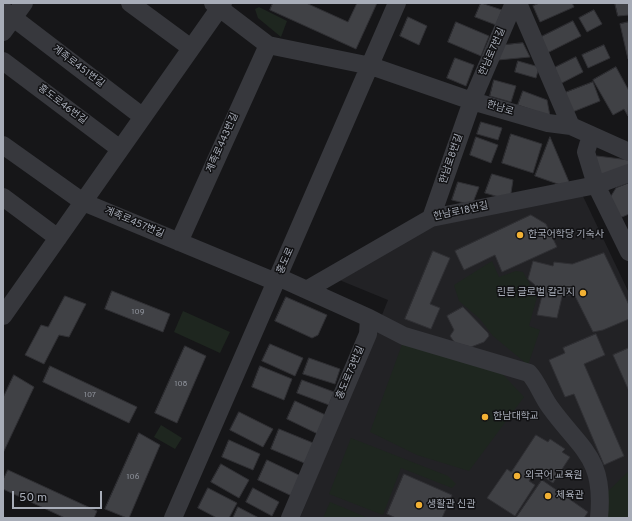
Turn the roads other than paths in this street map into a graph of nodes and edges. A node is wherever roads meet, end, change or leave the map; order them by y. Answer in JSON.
{"nodes":[{"id":1,"x":24,"y":3,"type":"edge"},
{"id":2,"x":130,"y":3,"type":"edge"},
{"id":3,"x":397,"y":3,"type":"edge"},
{"id":4,"x":514,"y":3,"type":"edge"},
{"id":5,"x":518,"y":3,"type":"edge"},
{"id":6,"x":218,"y":5,"type":"edge"},
{"id":7,"x":8,"y":14,"type":"edge"},
{"id":8,"x":3,"y":32,"type":"edge"},
{"id":9,"x":268,"y":45,"type":"junction"},
{"id":10,"x":191,"y":48,"type":"junction"},
{"id":11,"x":3,"y":61,"type":"edge"},
{"id":12,"x":371,"y":66,"type":"junction"},
{"id":13,"x":472,"y":100,"type":"junction"},
{"id":14,"x":143,"y":117,"type":"junction"},
{"id":15,"x":571,"y":126,"type":"junction"},
{"id":16,"x":591,"y":135,"type":"junction"},
{"id":17,"x":3,"y":145,"type":"edge"},
{"id":18,"x":120,"y":149,"type":"junction"},
{"id":19,"x":629,"y":152,"type":"edge"},
{"id":20,"x":629,"y":173,"type":"edge"},
{"id":21,"x":596,"y":184,"type":"junction"},
{"id":22,"x":3,"y":197,"type":"edge"},
{"id":23,"x":83,"y":202,"type":"junction"},
{"id":24,"x":431,"y":218,"type":"junction"},
{"id":25,"x":58,"y":238,"type":"junction"},
{"id":26,"x":179,"y":242,"type":"junction"},
{"id":27,"x":629,"y":252,"type":"edge"},
{"id":28,"x":277,"y":280,"type":"junction"},
{"id":29,"x":308,"y":289,"type":"junction"},
{"id":30,"x":8,"y":297,"type":"edge"},
{"id":31,"x":3,"y":316,"type":"edge"},
{"id":32,"x":369,"y":318,"type":"junction"},
{"id":33,"x":173,"y":518,"type":"edge"},
{"id":34,"x":290,"y":518,"type":"edge"},
{"id":35,"x":599,"y":518,"type":"edge"}],
"edges":[{"from":1,"to":7,"type":"street"},
{"from":2,"to":10,"type":"street"},
{"from":3,"to":12,"type":"street","name":"홍도로"},
{"from":4,"to":13,"type":"street","name":"한남로7번길"},
{"from":5,"to":15,"type":"street"},
{"from":6,"to":9,"type":"street"},
{"from":6,"to":10,"type":"street"},
{"from":7,"to":8,"type":"street"},
{"from":7,"to":14,"type":"street","name":"계족로451번길"},
{"from":9,"to":12,"type":"street"},
{"from":9,"to":26,"type":"street","name":"계족로443번길"},
{"from":10,"to":14,"type":"street"},
{"from":11,"to":18,"type":"street","name":"홍도로46번길"},
{"from":12,"to":13,"type":"street","name":"한남로"},
{"from":12,"to":28,"type":"street","name":"홍도로"},
{"from":13,"to":15,"type":"street","name":"한남로"},
{"from":13,"to":24,"type":"street","name":"한남로8번길"},
{"from":14,"to":18,"type":"street"},
{"from":15,"to":16,"type":"street","name":"한남로"},
{"from":16,"to":19,"type":"street","name":"한남로"},
{"from":16,"to":21,"type":"street"},
{"from":17,"to":23,"type":"street","name":"계족로457번길"},
{"from":18,"to":23,"type":"street"},
{"from":20,"to":21,"type":"street","name":"한남로18번길"},
{"from":21,"to":24,"type":"street","name":"한남로18번길"},
{"from":21,"to":27,"type":"street"},
{"from":22,"to":25,"type":"street"},
{"from":23,"to":25,"type":"street"},
{"from":23,"to":26,"type":"street","name":"계족로457번길"},
{"from":24,"to":29,"type":"street","name":"한남로18번길"},
{"from":25,"to":30,"type":"street"},
{"from":26,"to":28,"type":"street","name":"계족로457번길"},
{"from":28,"to":29,"type":"street"},
{"from":28,"to":33,"type":"street","name":"홍도로"},
{"from":29,"to":32,"type":"street"},
{"from":30,"to":31,"type":"street"},
{"from":32,"to":34,"type":"street","name":"홍도로73번길"},
{"from":32,"to":35,"type":"street"}]}
